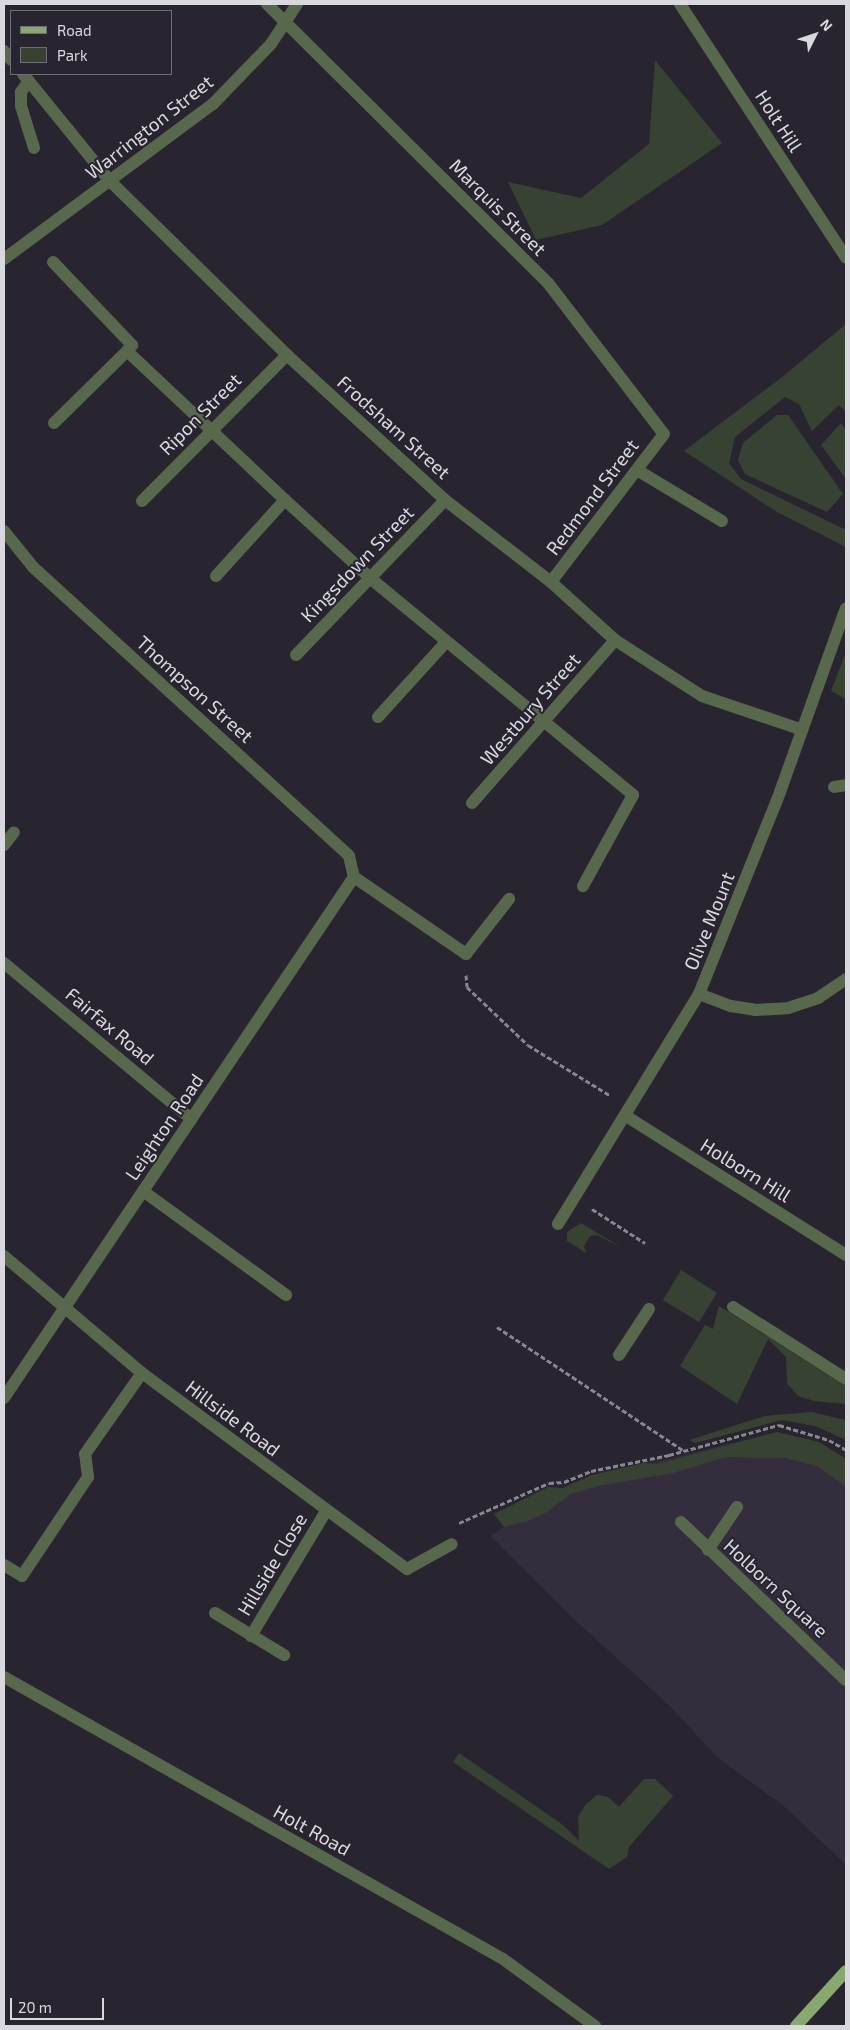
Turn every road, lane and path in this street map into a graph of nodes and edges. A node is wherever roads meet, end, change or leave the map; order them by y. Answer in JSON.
{"nodes":[{"id":1,"x":267,"y":4,"type":"edge"},
{"id":2,"x":297,"y":4,"type":"edge"},
{"id":3,"x":681,"y":4,"type":"edge"},
{"id":4,"x":288,"y":21,"type":"junction"},
{"id":5,"x":26,"y":78,"type":"edge"},
{"id":6,"x":34,"y":148,"type":"dead end"},
{"id":7,"x":110,"y":181,"type":"junction"},
{"id":8,"x":846,"y":258,"type":"edge"},
{"id":9,"x":4,"y":259,"type":"edge"},
{"id":10,"x":53,"y":262,"type":"dead end"},
{"id":11,"x":127,"y":351,"type":"junction"},
{"id":12,"x":287,"y":355,"type":"junction"},
{"id":13,"x":54,"y":423,"type":"dead end"},
{"id":14,"x":211,"y":428,"type":"junction"},
{"id":15,"x":664,"y":434,"type":"joint"},
{"id":16,"x":637,"y":470,"type":"junction"},
{"id":17,"x":285,"y":500,"type":"junction"},
{"id":18,"x":445,"y":500,"type":"junction"},
{"id":19,"x":142,"y":501,"type":"dead end"},
{"id":20,"x":722,"y":521,"type":"dead end"},
{"id":21,"x":4,"y":530,"type":"edge"},
{"id":22,"x":216,"y":576,"type":"dead end"},
{"id":23,"x":370,"y":578,"type":"junction"},
{"id":24,"x":551,"y":582,"type":"junction"},
{"id":25,"x":846,"y":608,"type":"edge"},
{"id":26,"x":615,"y":640,"type":"junction"},
{"id":27,"x":446,"y":642,"type":"junction"},
{"id":28,"x":296,"y":655,"type":"dead end"},
{"id":29,"x":378,"y":717,"type":"dead end"},
{"id":30,"x":544,"y":721,"type":"junction"},
{"id":31,"x":800,"y":729,"type":"junction"},
{"id":32,"x":472,"y":803,"type":"dead end"},
{"id":33,"x":14,"y":832,"type":"dead end"},
{"id":34,"x":4,"y":845,"type":"edge"},
{"id":35,"x":354,"y":876,"type":"junction"},
{"id":36,"x":583,"y":886,"type":"dead end"},
{"id":37,"x":509,"y":899,"type":"dead end"},
{"id":38,"x":466,"y":954,"type":"junction"},
{"id":39,"x":4,"y":963,"type":"edge"},
{"id":40,"x":846,"y":979,"type":"edge"},
{"id":41,"x":699,"y":994,"type":"junction"},
{"id":42,"x":628,"y":1113,"type":"junction"},
{"id":43,"x":191,"y":1119,"type":"junction"},
{"id":44,"x":143,"y":1191,"type":"junction"},
{"id":45,"x":574,"y":1198,"type":"junction"},
{"id":46,"x":558,"y":1224,"type":"dead end"},
{"id":47,"x":644,"y":1243,"type":"dead end"},
{"id":48,"x":846,"y":1255,"type":"edge"},
{"id":49,"x":4,"y":1256,"type":"edge"},
{"id":50,"x":286,"y":1295,"type":"dead end"},
{"id":51,"x":733,"y":1308,"type":"dead end"},
{"id":52,"x":649,"y":1309,"type":"dead end"},
{"id":53,"x":64,"y":1310,"type":"junction"},
{"id":54,"x":497,"y":1327,"type":"dead end"},
{"id":55,"x":619,"y":1355,"type":"dead end"},
{"id":56,"x":142,"y":1372,"type":"junction"},
{"id":57,"x":846,"y":1379,"type":"edge"},
{"id":58,"x":4,"y":1398,"type":"edge"},
{"id":59,"x":846,"y":1450,"type":"edge"},
{"id":60,"x":685,"y":1451,"type":"junction"},
{"id":61,"x":738,"y":1507,"type":"dead end"},
{"id":62,"x":326,"y":1511,"type":"junction"},
{"id":63,"x":680,"y":1522,"type":"dead end"},
{"id":64,"x":450,"y":1527,"type":"dead end"},
{"id":65,"x":452,"y":1544,"type":"dead end"},
{"id":66,"x":708,"y":1550,"type":"junction"},
{"id":67,"x":4,"y":1565,"type":"edge"},
{"id":68,"x":216,"y":1612,"type":"dead end"},
{"id":69,"x":251,"y":1636,"type":"junction"},
{"id":70,"x":284,"y":1655,"type":"dead end"},
{"id":71,"x":4,"y":1677,"type":"edge"},
{"id":72,"x":846,"y":1680,"type":"edge"},
{"id":73,"x":846,"y":1971,"type":"edge"},
{"id":74,"x":595,"y":2026,"type":"edge"},
{"id":75,"x":796,"y":2026,"type":"edge"}],
"edges":[{"from":1,"to":4,"type":"street","name":"Marquis Street"},
{"from":2,"to":4,"type":"street","name":"Warrington Street"},
{"from":3,"to":8,"type":"street","name":"Holt Hill"},
{"from":4,"to":7,"type":"street","name":"Warrington Street"},
{"from":4,"to":15,"type":"street","name":"Marquis Street"},
{"from":5,"to":6,"type":"street"},
{"from":5,"to":7,"type":"street","name":"Frodsham Street"},
{"from":7,"to":9,"type":"street","name":"Warrington Street"},
{"from":7,"to":12,"type":"street","name":"Frodsham Street"},
{"from":10,"to":11,"type":"street"},
{"from":11,"to":13,"type":"street"},
{"from":11,"to":14,"type":"street"},
{"from":12,"to":14,"type":"street","name":"Ripon Street"},
{"from":12,"to":18,"type":"street","name":"Frodsham Street"},
{"from":14,"to":17,"type":"street"},
{"from":14,"to":19,"type":"street","name":"Ripon Street"},
{"from":15,"to":16,"type":"street","name":"Redmond Street"},
{"from":16,"to":20,"type":"street"},
{"from":16,"to":24,"type":"street","name":"Redmond Street"},
{"from":17,"to":22,"type":"street"},
{"from":17,"to":23,"type":"street"},
{"from":18,"to":23,"type":"street","name":"Kingsdown Street"},
{"from":18,"to":24,"type":"street","name":"Frodsham Street"},
{"from":21,"to":35,"type":"street","name":"Thompson Street"},
{"from":23,"to":27,"type":"street"},
{"from":23,"to":28,"type":"street","name":"Kingsdown Street"},
{"from":24,"to":26,"type":"street","name":"Frodsham Street"},
{"from":25,"to":31,"type":"street","name":"Olive Mount"},
{"from":26,"to":30,"type":"street","name":"Westbury Street"},
{"from":26,"to":31,"type":"street","name":"Frodsham Street"},
{"from":27,"to":29,"type":"street"},
{"from":27,"to":30,"type":"street"},
{"from":30,"to":32,"type":"street","name":"Westbury Street"},
{"from":30,"to":36,"type":"street"},
{"from":31,"to":41,"type":"street","name":"Olive Mount"},
{"from":33,"to":34,"type":"street"},
{"from":35,"to":38,"type":"street"},
{"from":35,"to":43,"type":"street","name":"Leighton Road"},
{"from":37,"to":38,"type":"street"},
{"from":38,"to":42,"type":"path"},
{"from":39,"to":43,"type":"street","name":"Fairfax Road"},
{"from":40,"to":41,"type":"street"},
{"from":41,"to":42,"type":"street","name":"Olive Mount"},
{"from":42,"to":45,"type":"street","name":"Olive Mount"},
{"from":42,"to":48,"type":"street","name":"Holborn Hill"},
{"from":43,"to":44,"type":"street","name":"Leighton Road"},
{"from":44,"to":50,"type":"street"},
{"from":44,"to":53,"type":"street","name":"Leighton Road"},
{"from":45,"to":46,"type":"street","name":"Olive Mount"},
{"from":45,"to":47,"type":"path"},
{"from":49,"to":53,"type":"street","name":"Hillside Road"},
{"from":51,"to":57,"type":"street"},
{"from":52,"to":55,"type":"street"},
{"from":53,"to":56,"type":"street","name":"Hillside Road"},
{"from":53,"to":58,"type":"street","name":"Leighton Road"},
{"from":54,"to":60,"type":"path"},
{"from":56,"to":62,"type":"street","name":"Hillside Road"},
{"from":56,"to":67,"type":"street"},
{"from":59,"to":60,"type":"path"},
{"from":60,"to":64,"type":"path"},
{"from":61,"to":66,"type":"street"},
{"from":62,"to":65,"type":"street","name":"Hillside Road"},
{"from":62,"to":69,"type":"street","name":"Hillside Close"},
{"from":63,"to":66,"type":"street","name":"Holborn Square"},
{"from":66,"to":72,"type":"street","name":"Holborn Square"},
{"from":68,"to":69,"type":"street","name":"Hillside Close"},
{"from":69,"to":70,"type":"street","name":"Hillside Close"},
{"from":71,"to":74,"type":"street","name":"Holt Road"},
{"from":73,"to":75,"type":"main road"}]}
